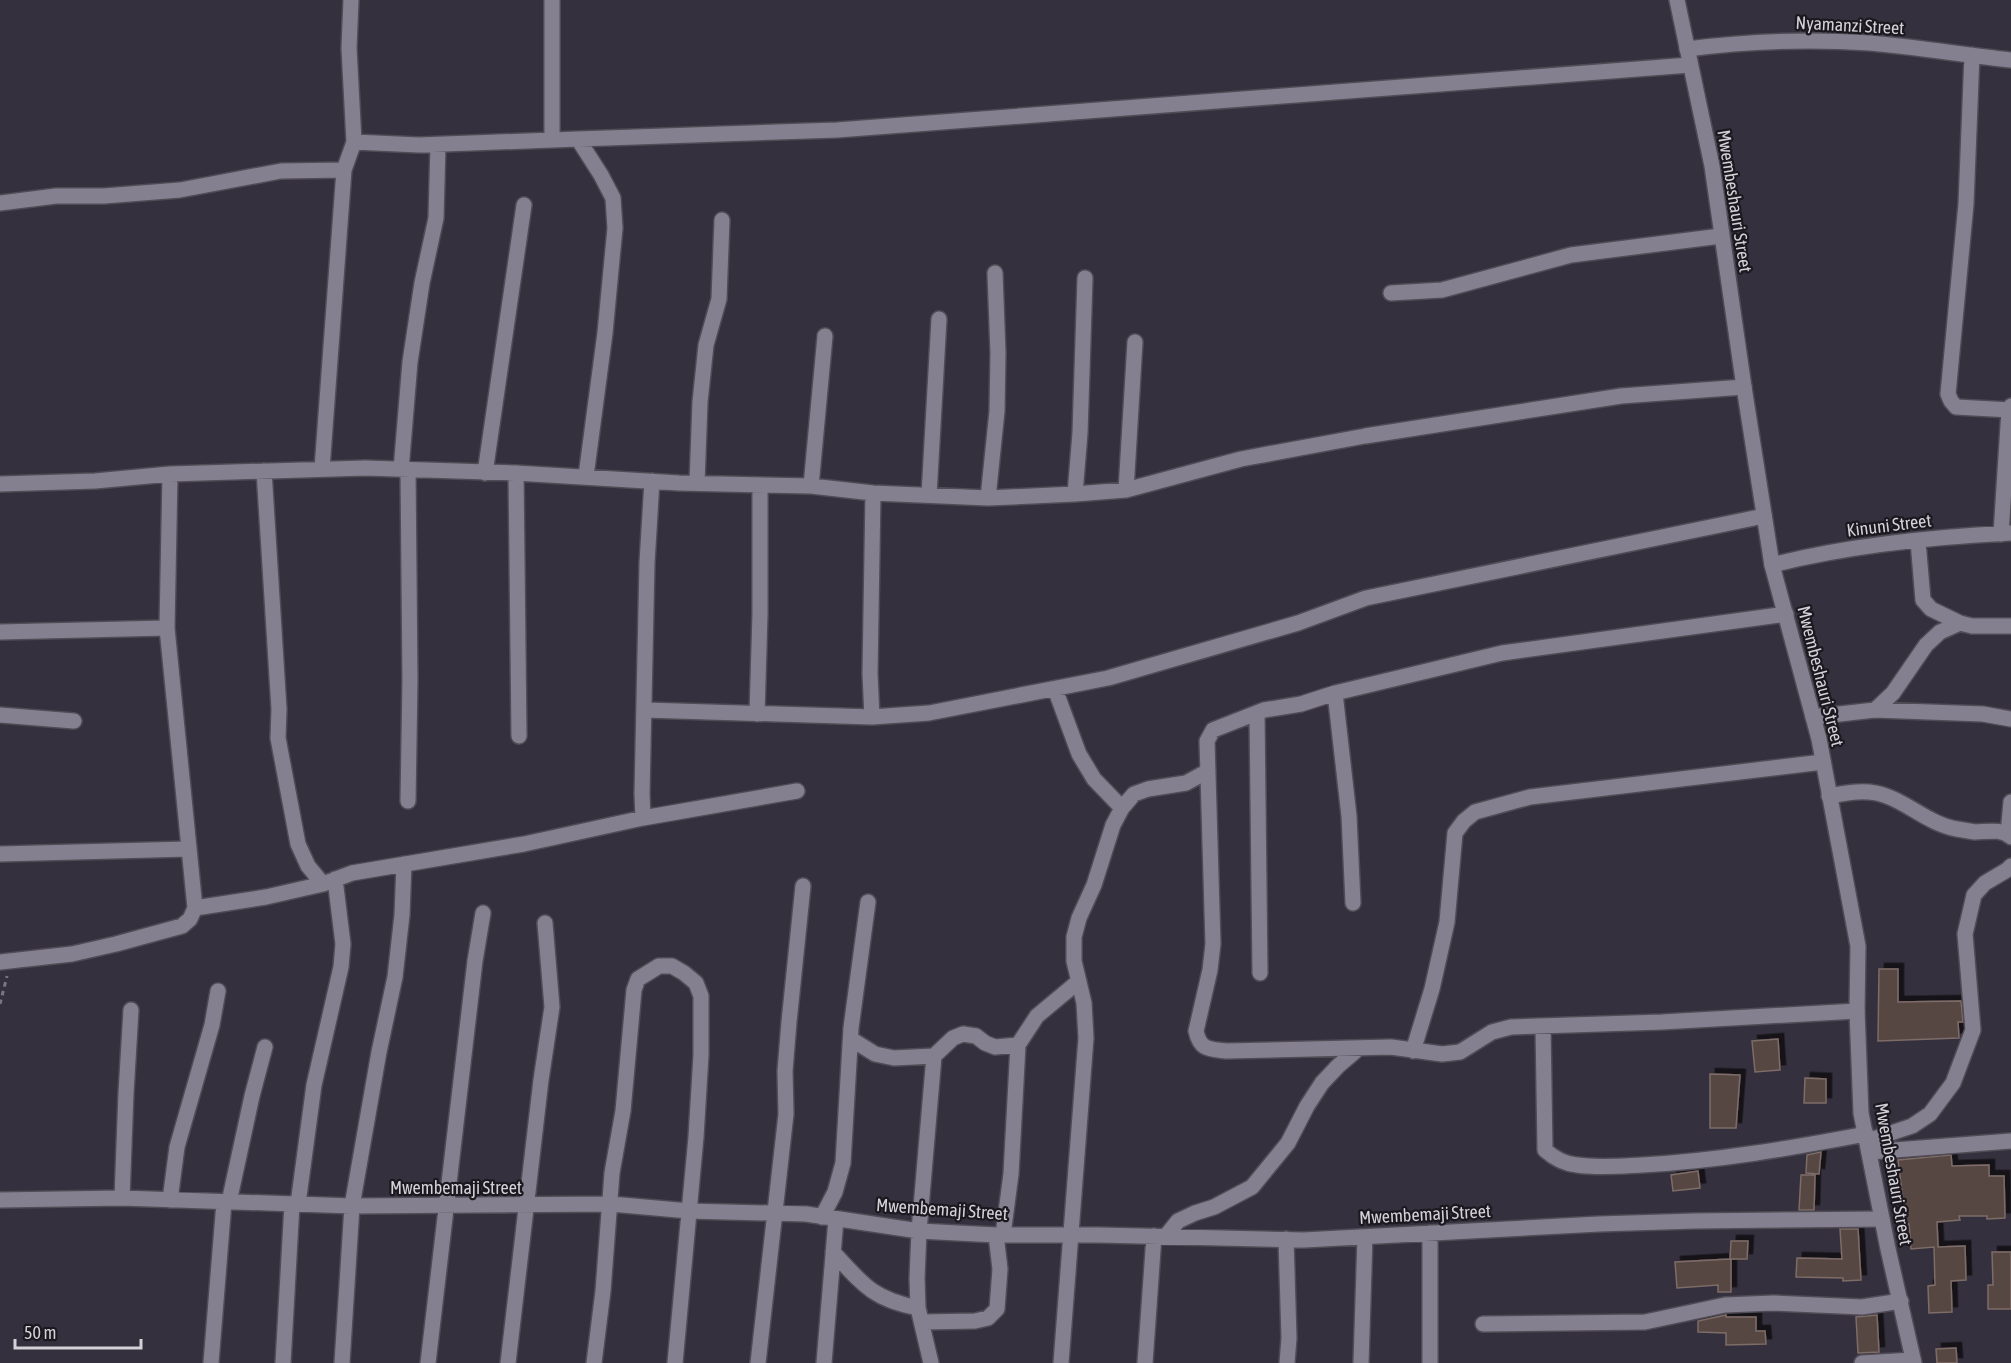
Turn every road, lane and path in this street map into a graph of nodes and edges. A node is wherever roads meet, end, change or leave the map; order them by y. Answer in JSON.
{"nodes":[{"id":1,"x":351,"y":0,"type":"edge"},
{"id":2,"x":552,"y":0,"type":"edge"},
{"id":3,"x":1677,"y":0,"type":"edge"},
{"id":4,"x":1972,"y":55,"type":"junction"},
{"id":5,"x":1689,"y":57,"type":"junction"},
{"id":6,"x":2011,"y":60,"type":"edge"},
{"id":7,"x":552,"y":139,"type":"junction"},
{"id":8,"x":578,"y":139,"type":"junction"},
{"id":9,"x":354,"y":142,"type":"junction"},
{"id":10,"x":438,"y":145,"type":"junction"},
{"id":11,"x":344,"y":170,"type":"junction"},
{"id":12,"x":0,"y":203,"type":"edge"},
{"id":13,"x":524,"y":205,"type":"dead end"},
{"id":14,"x":722,"y":220,"type":"dead end"},
{"id":15,"x":1721,"y":236,"type":"junction"},
{"id":16,"x":995,"y":273,"type":"dead end"},
{"id":17,"x":1085,"y":278,"type":"dead end"},
{"id":18,"x":1391,"y":293,"type":"dead end"},
{"id":19,"x":939,"y":319,"type":"dead end"},
{"id":20,"x":825,"y":336,"type":"dead end"},
{"id":21,"x":1135,"y":342,"type":"dead end"},
{"id":22,"x":1744,"y":387,"type":"junction"},
{"id":23,"x":2010,"y":409,"type":"edge"},
{"id":24,"x":2008,"y":454,"type":"edge"},
{"id":25,"x":322,"y":470,"type":"junction"},
{"id":26,"x":405,"y":470,"type":"junction"},
{"id":27,"x":264,"y":471,"type":"junction"},
{"id":28,"x":516,"y":472,"type":"junction"},
{"id":29,"x":485,"y":473,"type":"junction"},
{"id":30,"x":170,"y":474,"type":"junction"},
{"id":31,"x":586,"y":476,"type":"junction"},
{"id":32,"x":652,"y":481,"type":"junction"},
{"id":33,"x":697,"y":483,"type":"junction"},
{"id":34,"x":0,"y":484,"type":"edge"},
{"id":35,"x":760,"y":485,"type":"junction"},
{"id":36,"x":811,"y":486,"type":"junction"},
{"id":37,"x":1126,"y":490,"type":"junction"},
{"id":38,"x":873,"y":493,"type":"junction"},
{"id":39,"x":929,"y":495,"type":"junction"},
{"id":40,"x":1076,"y":495,"type":"junction"},
{"id":41,"x":988,"y":498,"type":"junction"},
{"id":42,"x":1764,"y":516,"type":"junction"},
{"id":43,"x":2006,"y":533,"type":"edge"},
{"id":44,"x":1918,"y":541,"type":"junction"},
{"id":45,"x":1772,"y":565,"type":"junction"},
{"id":46,"x":1786,"y":615,"type":"junction"},
{"id":47,"x":1960,"y":623,"type":"junction"},
{"id":48,"x":2011,"y":626,"type":"edge"},
{"id":49,"x":167,"y":628,"type":"junction"},
{"id":50,"x":0,"y":632,"type":"edge"},
{"id":51,"x":1055,"y":689,"type":"junction"},
{"id":52,"x":1335,"y":693,"type":"junction"},
{"id":53,"x":645,"y":710,"type":"junction"},
{"id":54,"x":1875,"y":710,"type":"junction"},
{"id":55,"x":1257,"y":712,"type":"junction"},
{"id":56,"x":757,"y":714,"type":"junction"},
{"id":57,"x":0,"y":715,"type":"edge"},
{"id":58,"x":872,"y":717,"type":"junction"},
{"id":59,"x":1813,"y":717,"type":"junction"},
{"id":60,"x":2011,"y":719,"type":"edge"},
{"id":61,"x":74,"y":721,"type":"dead end"},
{"id":62,"x":519,"y":736,"type":"dead end"},
{"id":63,"x":1823,"y":762,"type":"junction"},
{"id":64,"x":1208,"y":771,"type":"junction"},
{"id":65,"x":797,"y":791,"type":"dead end"},
{"id":66,"x":1829,"y":796,"type":"junction"},
{"id":67,"x":408,"y":801,"type":"dead end"},
{"id":68,"x":2011,"y":802,"type":"edge"},
{"id":69,"x":1122,"y":808,"type":"junction"},
{"id":70,"x":643,"y":818,"type":"junction"},
{"id":71,"x":2010,"y":835,"type":"edge"},
{"id":72,"x":188,"y":849,"type":"junction"},
{"id":73,"x":0,"y":854,"type":"edge"},
{"id":74,"x":404,"y":864,"type":"junction"},
{"id":75,"x":2011,"y":866,"type":"edge"},
{"id":76,"x":329,"y":882,"type":"junction"},
{"id":77,"x":803,"y":886,"type":"dead end"},
{"id":78,"x":867,"y":902,"type":"dead end"},
{"id":79,"x":1353,"y":903,"type":"dead end"},
{"id":80,"x":195,"y":908,"type":"junction"},
{"id":81,"x":483,"y":913,"type":"dead end"},
{"id":82,"x":545,"y":922,"type":"dead end"},
{"id":83,"x":5,"y":962,"type":"edge"},
{"id":84,"x":1260,"y":973,"type":"dead end"},
{"id":85,"x":1079,"y":981,"type":"junction"},
{"id":86,"x":218,"y":991,"type":"dead end"},
{"id":87,"x":0,"y":1004,"type":"edge"},
{"id":88,"x":131,"y":1010,"type":"dead end"},
{"id":89,"x":1857,"y":1011,"type":"junction"},
{"id":90,"x":1543,"y":1026,"type":"junction"},
{"id":91,"x":851,"y":1040,"type":"junction"},
{"id":92,"x":1018,"y":1045,"type":"junction"},
{"id":93,"x":265,"y":1047,"type":"dead end"},
{"id":94,"x":1359,"y":1048,"type":"junction"},
{"id":95,"x":1413,"y":1051,"type":"junction"},
{"id":96,"x":934,"y":1056,"type":"junction"},
{"id":97,"x":2011,"y":1141,"type":"edge"},
{"id":98,"x":1867,"y":1142,"type":"junction"},
{"id":99,"x":122,"y":1198,"type":"junction"},
{"id":100,"x":0,"y":1200,"type":"edge"},
{"id":101,"x":170,"y":1200,"type":"junction"},
{"id":102,"x":226,"y":1202,"type":"junction"},
{"id":103,"x":295,"y":1204,"type":"junction"},
{"id":104,"x":611,"y":1204,"type":"junction"},
{"id":105,"x":352,"y":1206,"type":"junction"},
{"id":106,"x":446,"y":1206,"type":"junction"},
{"id":107,"x":527,"y":1206,"type":"junction"},
{"id":108,"x":689,"y":1211,"type":"junction"},
{"id":109,"x":775,"y":1214,"type":"junction"},
{"id":110,"x":829,"y":1218,"type":"junction"},
{"id":111,"x":1882,"y":1220,"type":"junction"},
{"id":112,"x":919,"y":1231,"type":"junction"},
{"id":113,"x":1430,"y":1233,"type":"junction"},
{"id":114,"x":999,"y":1235,"type":"junction"},
{"id":115,"x":1072,"y":1235,"type":"junction"},
{"id":116,"x":1160,"y":1236,"type":"junction"},
{"id":117,"x":1365,"y":1237,"type":"junction"},
{"id":118,"x":1286,"y":1239,"type":"junction"},
{"id":119,"x":833,"y":1252,"type":"junction"},
{"id":120,"x":1901,"y":1301,"type":"junction"},
{"id":121,"x":920,"y":1315,"type":"junction"},
{"id":122,"x":1483,"y":1324,"type":"dead end"},
{"id":123,"x":1913,"y":1362,"type":"edge"},
{"id":124,"x":211,"y":1363,"type":"edge"},
{"id":125,"x":283,"y":1363,"type":"edge"},
{"id":126,"x":342,"y":1363,"type":"edge"},
{"id":127,"x":428,"y":1363,"type":"edge"},
{"id":128,"x":508,"y":1363,"type":"edge"},
{"id":129,"x":594,"y":1363,"type":"edge"},
{"id":130,"x":675,"y":1363,"type":"edge"},
{"id":131,"x":758,"y":1363,"type":"edge"},
{"id":132,"x":824,"y":1363,"type":"edge"},
{"id":133,"x":931,"y":1363,"type":"edge"},
{"id":134,"x":1060,"y":1363,"type":"edge"},
{"id":135,"x":1144,"y":1363,"type":"edge"},
{"id":136,"x":1287,"y":1363,"type":"edge"},
{"id":137,"x":1360,"y":1363,"type":"edge"},
{"id":138,"x":1430,"y":1363,"type":"edge"},
{"id":139,"x":1862,"y":1363,"type":"edge"}],
"edges":[{"from":1,"to":9,"type":"street"},
{"from":2,"to":7,"type":"street"},
{"from":3,"to":5,"type":"street","name":"Mwembeshauri Street"},
{"from":4,"to":5,"type":"street","name":"Nyamanzi Street"},
{"from":4,"to":6,"type":"street","name":"Nyamanzi Street"},
{"from":4,"to":23,"type":"street"},
{"from":5,"to":8,"type":"street","name":"Nyamanzi Street"},
{"from":5,"to":15,"type":"street","name":"Mwembeshauri Street"},
{"from":7,"to":8,"type":"street","name":"Nyamanzi Street"},
{"from":7,"to":10,"type":"street","name":"Nyamanzi Street"},
{"from":8,"to":31,"type":"street"},
{"from":9,"to":10,"type":"street","name":"Nyamanzi Street"},
{"from":9,"to":11,"type":"street"},
{"from":10,"to":26,"type":"street"},
{"from":11,"to":12,"type":"street"},
{"from":11,"to":25,"type":"street"},
{"from":13,"to":29,"type":"street"},
{"from":14,"to":33,"type":"street"},
{"from":15,"to":18,"type":"street"},
{"from":15,"to":22,"type":"street","name":"Mwembeshauri Street"},
{"from":16,"to":41,"type":"street"},
{"from":17,"to":40,"type":"street"},
{"from":19,"to":39,"type":"street"},
{"from":20,"to":36,"type":"street"},
{"from":21,"to":37,"type":"street"},
{"from":22,"to":37,"type":"street"},
{"from":22,"to":42,"type":"street","name":"Mwembeshauri Street"},
{"from":23,"to":24,"type":"street"},
{"from":24,"to":43,"type":"street"},
{"from":25,"to":26,"type":"street"},
{"from":25,"to":27,"type":"street"},
{"from":26,"to":29,"type":"street"},
{"from":26,"to":67,"type":"street"},
{"from":27,"to":30,"type":"street"},
{"from":27,"to":76,"type":"street"},
{"from":28,"to":29,"type":"street"},
{"from":28,"to":31,"type":"street"},
{"from":28,"to":62,"type":"street"},
{"from":30,"to":34,"type":"street"},
{"from":30,"to":49,"type":"street"},
{"from":31,"to":32,"type":"street"},
{"from":32,"to":33,"type":"street"},
{"from":32,"to":53,"type":"street"},
{"from":33,"to":35,"type":"street"},
{"from":35,"to":36,"type":"street"},
{"from":35,"to":56,"type":"street"},
{"from":36,"to":38,"type":"street"},
{"from":37,"to":40,"type":"street"},
{"from":38,"to":39,"type":"street"},
{"from":38,"to":58,"type":"street"},
{"from":39,"to":41,"type":"street"},
{"from":40,"to":41,"type":"street"},
{"from":42,"to":45,"type":"street","name":"Mwembeshauri Street"},
{"from":42,"to":51,"type":"street"},
{"from":43,"to":44,"type":"street","name":"Kinuni Street"},
{"from":44,"to":45,"type":"street","name":"Kinuni Street"},
{"from":44,"to":47,"type":"street"},
{"from":45,"to":46,"type":"street","name":"Mwembeshauri Street"},
{"from":46,"to":52,"type":"street"},
{"from":46,"to":59,"type":"street","name":"Mwembeshauri Street"},
{"from":47,"to":48,"type":"street"},
{"from":47,"to":54,"type":"street"},
{"from":49,"to":50,"type":"street"},
{"from":49,"to":72,"type":"street"},
{"from":51,"to":58,"type":"street"},
{"from":51,"to":69,"type":"street"},
{"from":52,"to":55,"type":"street"},
{"from":52,"to":79,"type":"street"},
{"from":53,"to":56,"type":"street"},
{"from":53,"to":70,"type":"street"},
{"from":54,"to":59,"type":"street"},
{"from":54,"to":60,"type":"street"},
{"from":55,"to":64,"type":"street"},
{"from":55,"to":84,"type":"street"},
{"from":56,"to":58,"type":"street"},
{"from":57,"to":61,"type":"street"},
{"from":59,"to":63,"type":"street","name":"Mwembeshauri Street"},
{"from":63,"to":66,"type":"street","name":"Mwembeshauri Street"},
{"from":63,"to":95,"type":"street"},
{"from":64,"to":69,"type":"street"},
{"from":64,"to":94,"type":"street"},
{"from":65,"to":70,"type":"street"},
{"from":66,"to":71,"type":"street"},
{"from":66,"to":89,"type":"street","name":"Mwembeshauri Street"},
{"from":68,"to":71,"type":"street"},
{"from":69,"to":85,"type":"street"},
{"from":70,"to":74,"type":"street"},
{"from":72,"to":73,"type":"street"},
{"from":72,"to":80,"type":"street"},
{"from":74,"to":76,"type":"street"},
{"from":74,"to":105,"type":"street"},
{"from":75,"to":98,"type":"street"},
{"from":76,"to":80,"type":"street"},
{"from":76,"to":103,"type":"street"},
{"from":77,"to":109,"type":"street"},
{"from":78,"to":91,"type":"street"},
{"from":80,"to":83,"type":"street"},
{"from":81,"to":106,"type":"street"},
{"from":82,"to":107,"type":"street"},
{"from":83,"to":87,"type":"path"},
{"from":85,"to":92,"type":"street"},
{"from":85,"to":115,"type":"street"},
{"from":86,"to":101,"type":"street"},
{"from":88,"to":99,"type":"street"},
{"from":89,"to":90,"type":"street"},
{"from":89,"to":98,"type":"street","name":"Mwembeshauri Street"},
{"from":90,"to":95,"type":"street"},
{"from":90,"to":98,"type":"street"},
{"from":91,"to":96,"type":"street"},
{"from":91,"to":110,"type":"street"},
{"from":92,"to":96,"type":"street"},
{"from":92,"to":114,"type":"street"},
{"from":93,"to":102,"type":"street"},
{"from":94,"to":95,"type":"street"},
{"from":94,"to":116,"type":"street"},
{"from":96,"to":112,"type":"street"},
{"from":97,"to":98,"type":"street"},
{"from":98,"to":111,"type":"street","name":"Mwembeshauri Street"},
{"from":99,"to":100,"type":"street","name":"Mwembemaji Street"},
{"from":99,"to":101,"type":"street","name":"Mwembemaji Street"},
{"from":101,"to":102,"type":"street","name":"Mwembemaji Street"},
{"from":102,"to":103,"type":"street","name":"Mwembemaji Street"},
{"from":102,"to":124,"type":"street"},
{"from":103,"to":105,"type":"street","name":"Mwembemaji Street"},
{"from":103,"to":125,"type":"street"},
{"from":104,"to":107,"type":"street","name":"Mwembemaji Street"},
{"from":104,"to":108,"type":"street","name":"Mwembemaji Street"},
{"from":104,"to":108,"type":"street"},
{"from":104,"to":129,"type":"street"},
{"from":105,"to":106,"type":"street","name":"Mwembemaji Street"},
{"from":105,"to":126,"type":"street"},
{"from":106,"to":107,"type":"street","name":"Mwembemaji Street"},
{"from":106,"to":127,"type":"street"},
{"from":107,"to":128,"type":"street"},
{"from":108,"to":109,"type":"street","name":"Mwembemaji Street"},
{"from":108,"to":130,"type":"street"},
{"from":109,"to":110,"type":"street","name":"Mwembemaji Street"},
{"from":109,"to":131,"type":"street"},
{"from":110,"to":112,"type":"street","name":"Mwembemaji Street"},
{"from":110,"to":119,"type":"street"},
{"from":111,"to":113,"type":"street","name":"Mwembemaji Street"},
{"from":111,"to":120,"type":"street","name":"Mwembeshauri Street"},
{"from":112,"to":114,"type":"street","name":"Mwembemaji Street"},
{"from":112,"to":121,"type":"street"},
{"from":113,"to":117,"type":"street","name":"Mwembemaji Street"},
{"from":113,"to":138,"type":"street"},
{"from":114,"to":115,"type":"street","name":"Mwembemaji Street"},
{"from":114,"to":121,"type":"street"},
{"from":115,"to":116,"type":"street","name":"Mwembemaji Street"},
{"from":115,"to":134,"type":"street"},
{"from":116,"to":118,"type":"street","name":"Mwembemaji Street"},
{"from":116,"to":135,"type":"street"},
{"from":117,"to":118,"type":"street","name":"Mwembemaji Street"},
{"from":117,"to":137,"type":"street"},
{"from":118,"to":136,"type":"street"},
{"from":119,"to":121,"type":"street"},
{"from":119,"to":132,"type":"street"},
{"from":120,"to":122,"type":"street"},
{"from":120,"to":123,"type":"street","name":"Mwembeshauri Street"},
{"from":121,"to":133,"type":"street"},
{"from":123,"to":139,"type":"street"}]}
